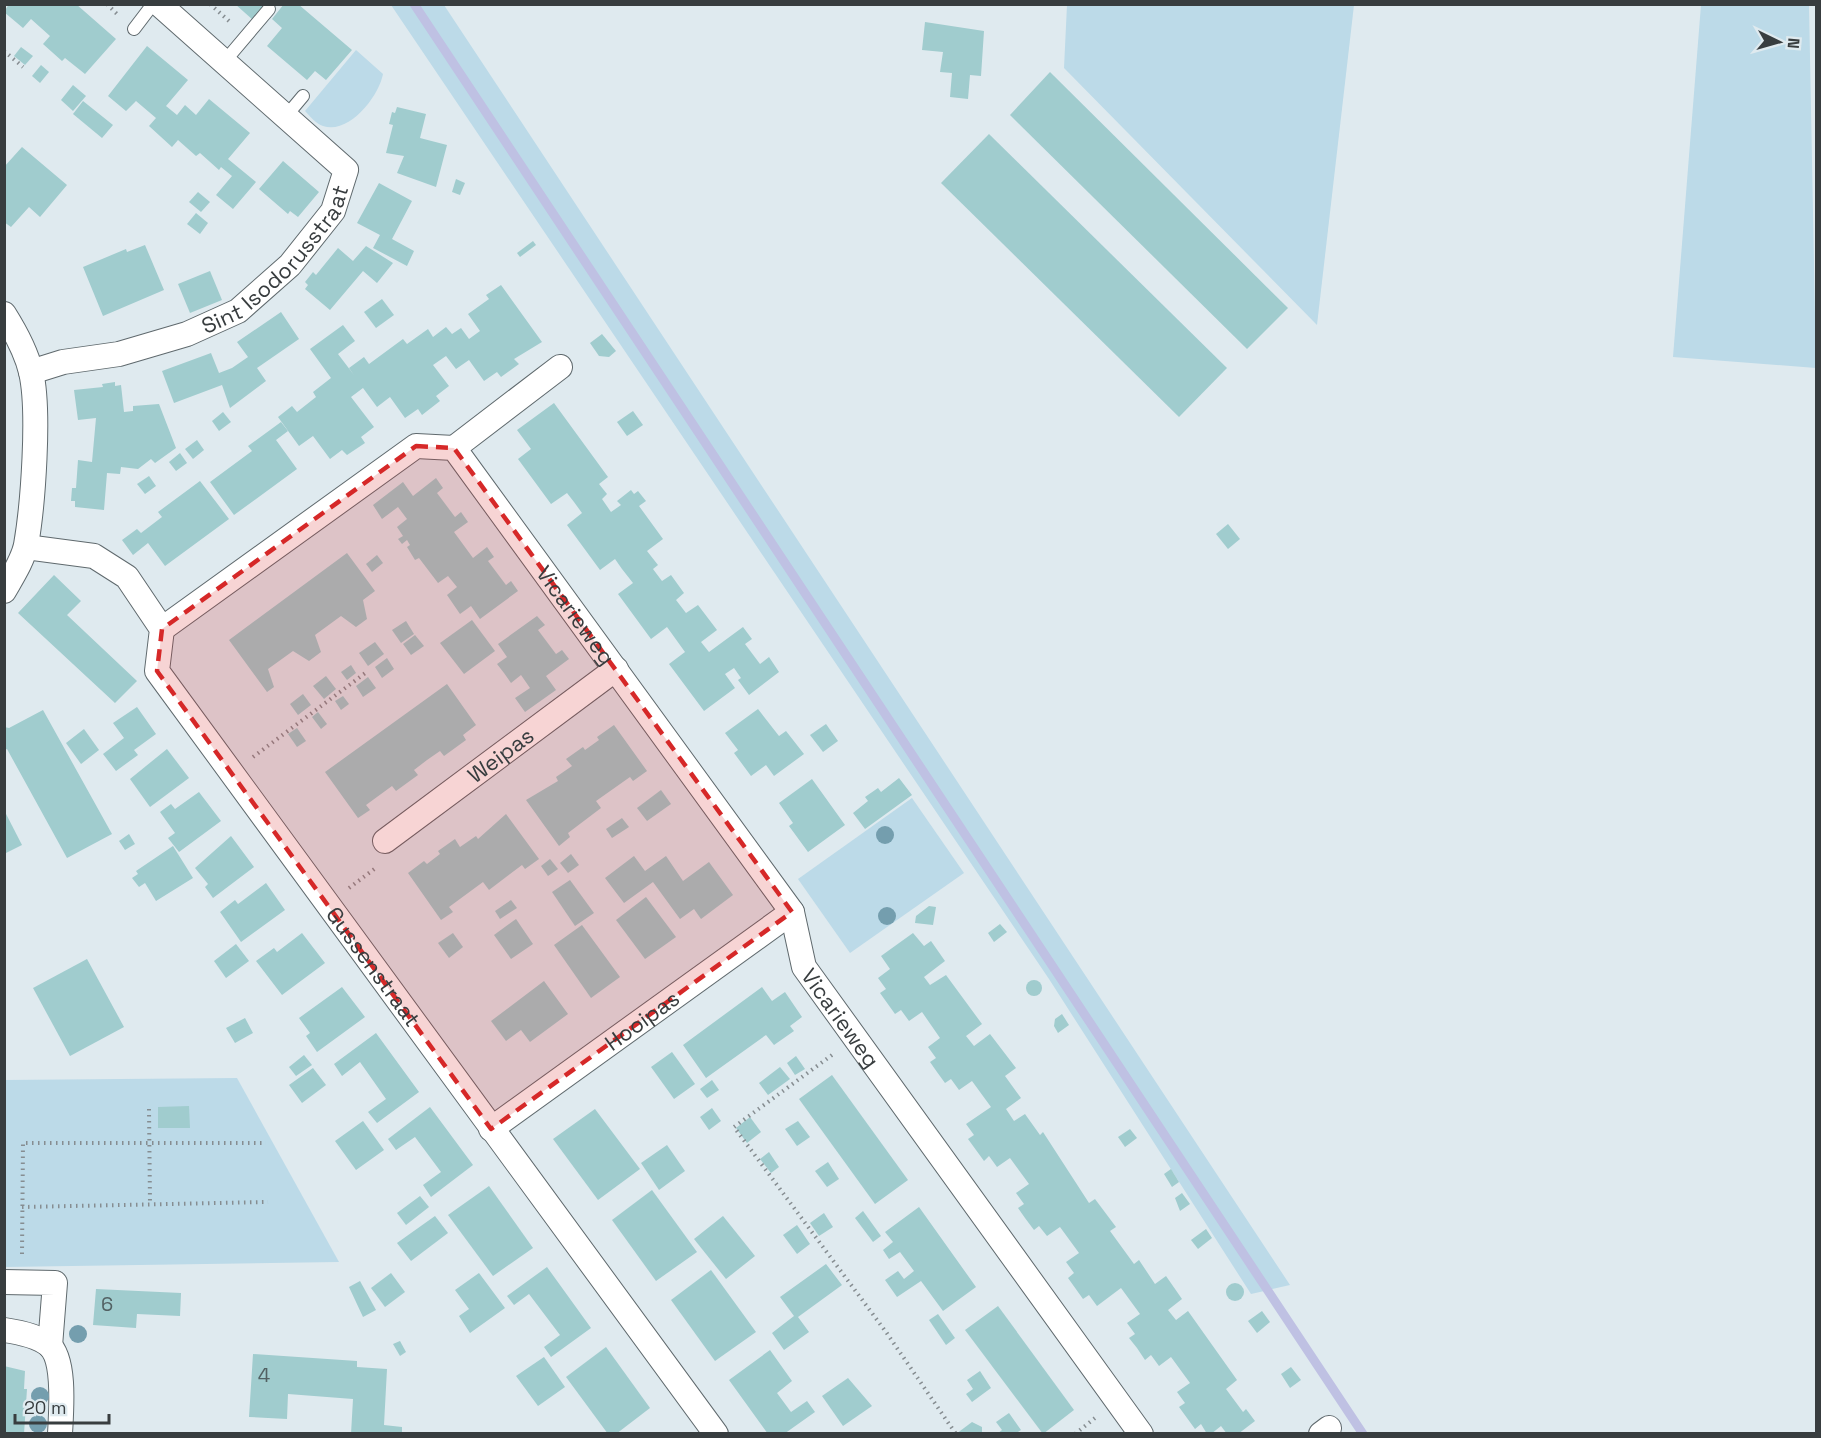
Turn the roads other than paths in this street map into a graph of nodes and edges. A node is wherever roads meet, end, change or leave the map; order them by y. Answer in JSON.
{"nodes":[{"id":1,"x":165,"y":7,"type":"edge"},
{"id":2,"x":269,"y":9,"type":"dead end"},
{"id":3,"x":134,"y":29,"type":"dead end"},
{"id":4,"x":225,"y":61,"type":"junction"},
{"id":5,"x":303,"y":96,"type":"dead end"},
{"id":6,"x":287,"y":115,"type":"junction"},
{"id":7,"x":4,"y":314,"type":"edge"},
{"id":8,"x":560,"y":367,"type":"dead end"},
{"id":9,"x":31,"y":372,"type":"junction"},
{"id":10,"x":454,"y":448,"type":"junction"},
{"id":11,"x":26,"y":548,"type":"junction"},
{"id":12,"x":4,"y":591,"type":"edge"},
{"id":13,"x":162,"y":629,"type":"junction"},
{"id":14,"x":616,"y":669,"type":"junction"},
{"id":15,"x":385,"y":841,"type":"road end"},
{"id":16,"x":792,"y":912,"type":"junction"},
{"id":17,"x":491,"y":1129,"type":"junction"},
{"id":18,"x":13,"y":1282,"type":"edge"},
{"id":19,"x":4,"y":1330,"type":"edge"},
{"id":20,"x":50,"y":1346,"type":"junction"},
{"id":21,"x":60,"y":1434,"type":"edge"},
{"id":22,"x":716,"y":1434,"type":"edge"},
{"id":23,"x":1141,"y":1434,"type":"edge"}],
"edges":[{"from":1,"to":3,"type":"lane","name":"Sint Isodorusstraat"},
{"from":1,"to":4,"type":"street","name":"Sint Isodorusstraat"},
{"from":2,"to":4,"type":"lane"},
{"from":4,"to":6,"type":"street","name":"Sint Isodorusstraat"},
{"from":5,"to":6,"type":"lane"},
{"from":6,"to":9,"type":"street","name":"Sint Isodorusstraat"},
{"from":7,"to":9,"type":"street"},
{"from":8,"to":10,"type":"street"},
{"from":9,"to":11,"type":"street"},
{"from":10,"to":13,"type":"street"},
{"from":10,"to":14,"type":"street","name":"Vicarieweg"},
{"from":11,"to":12,"type":"street"},
{"from":11,"to":13,"type":"street"},
{"from":13,"to":17,"type":"street","name":"Gussenstraat"},
{"from":14,"to":15,"type":"street","name":"Weipas"},
{"from":14,"to":16,"type":"street","name":"Vicarieweg"},
{"from":16,"to":17,"type":"street","name":"Hooipas"},
{"from":16,"to":23,"type":"street","name":"Vicarieweg"},
{"from":17,"to":22,"type":"street","name":"Gussenstraat"},
{"from":18,"to":20,"type":"street"},
{"from":19,"to":20,"type":"street"},
{"from":20,"to":21,"type":"street"}]}
